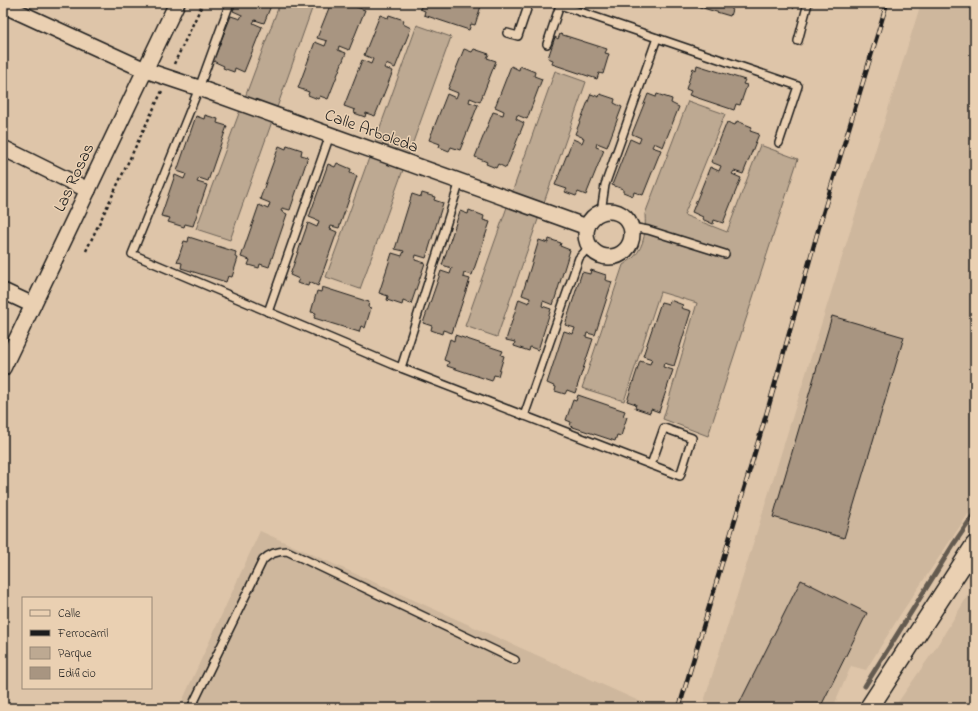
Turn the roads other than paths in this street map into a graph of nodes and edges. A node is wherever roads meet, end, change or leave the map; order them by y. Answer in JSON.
{"nodes":[{"id":1,"x":177,"y":3,"type":"edge"},
{"id":2,"x":230,"y":3,"type":"edge"},
{"id":3,"x":529,"y":3,"type":"edge"},
{"id":4,"x":808,"y":3,"type":"edge"},
{"id":5,"x":3,"y":5,"type":"edge"},
{"id":6,"x":507,"y":33,"type":"dead end"},
{"id":7,"x":657,"y":38,"type":"junction"},
{"id":8,"x":798,"y":41,"type":"dead end"},
{"id":9,"x":547,"y":44,"type":"dead end"},
{"id":10,"x":145,"y":70,"type":"junction"},
{"id":11,"x":199,"y":88,"type":"junction"},
{"id":12,"x":330,"y":135,"type":"junction"},
{"id":13,"x":779,"y":143,"type":"dead end"},
{"id":14,"x":3,"y":148,"type":"edge"},
{"id":15,"x":460,"y":182,"type":"junction"},
{"id":16,"x":88,"y":190,"type":"junction"},
{"id":17,"x":601,"y":212,"type":"junction"},
{"id":18,"x":586,"y":227,"type":"junction"},
{"id":19,"x":631,"y":227,"type":"junction"},
{"id":20,"x":590,"y":247,"type":"junction"},
{"id":21,"x":725,"y":254,"type":"dead end"},
{"id":22,"x":3,"y":291,"type":"edge"},
{"id":23,"x":33,"y":305,"type":"junction"},
{"id":24,"x":268,"y":312,"type":"junction"},
{"id":25,"x":3,"y":368,"type":"edge"},
{"id":26,"x":401,"y":368,"type":"junction"},
{"id":27,"x":524,"y":416,"type":"junction"},
{"id":28,"x":651,"y":465,"type":"junction"},
{"id":29,"x":975,"y":545,"type":"edge"},
{"id":30,"x":515,"y":660,"type":"dead end"},
{"id":31,"x":191,"y":708,"type":"edge"},
{"id":32,"x":869,"y":708,"type":"edge"}],
"edges":[{"from":1,"to":10,"type":"street","name":"Las Rosas"},
{"from":2,"to":11,"type":"lane"},
{"from":3,"to":6,"type":"lane"},
{"from":4,"to":8,"type":"lane"},
{"from":5,"to":10,"type":"street","name":"Calle Arboleda"},
{"from":7,"to":9,"type":"lane"},
{"from":7,"to":13,"type":"lane"},
{"from":7,"to":17,"type":"lane"},
{"from":10,"to":11,"type":"street","name":"Calle Arboleda"},
{"from":10,"to":16,"type":"street","name":"Las Rosas"},
{"from":11,"to":12,"type":"street","name":"Calle Arboleda"},
{"from":11,"to":24,"type":"lane"},
{"from":12,"to":15,"type":"street","name":"Calle Arboleda"},
{"from":12,"to":24,"type":"lane"},
{"from":14,"to":16,"type":"street"},
{"from":15,"to":18,"type":"street","name":"Calle Arboleda"},
{"from":15,"to":26,"type":"lane"},
{"from":16,"to":23,"type":"street","name":"Las Rosas"},
{"from":17,"to":18,"type":"street"},
{"from":17,"to":19,"type":"street"},
{"from":18,"to":20,"type":"street"},
{"from":19,"to":20,"type":"street"},
{"from":19,"to":21,"type":"lane"},
{"from":20,"to":27,"type":"lane"},
{"from":22,"to":23,"type":"street"},
{"from":23,"to":25,"type":"street","name":"Las Rosas"},
{"from":24,"to":26,"type":"lane"},
{"from":26,"to":27,"type":"lane"},
{"from":27,"to":28,"type":"lane"},
{"from":28,"to":28,"type":"lane"},
{"from":29,"to":32,"type":"street"},
{"from":30,"to":31,"type":"lane"}]}
